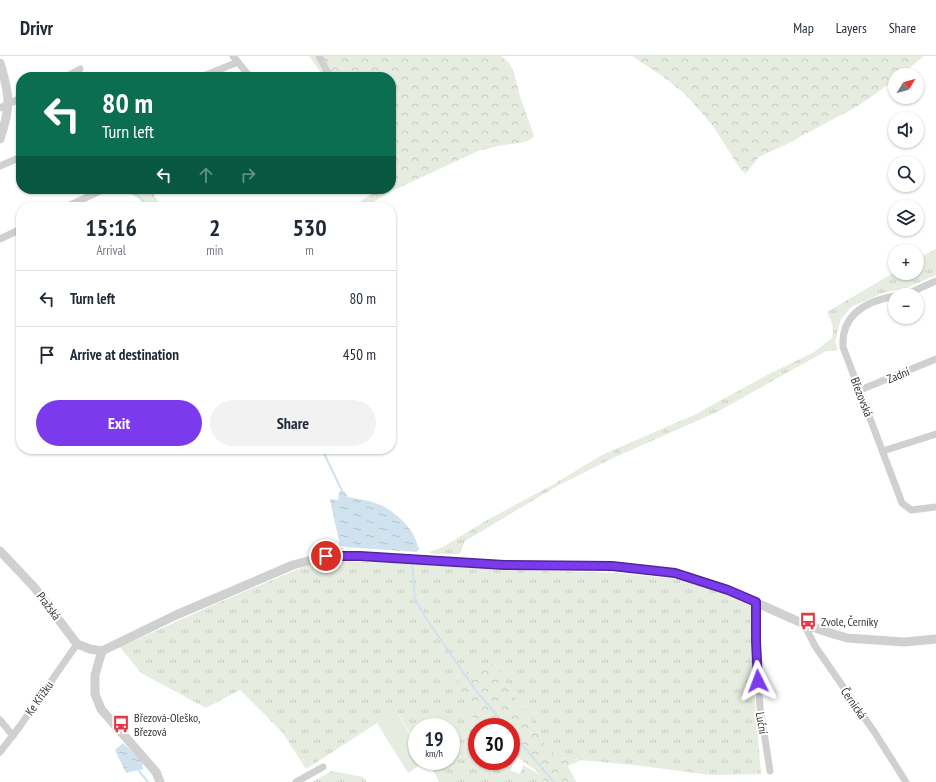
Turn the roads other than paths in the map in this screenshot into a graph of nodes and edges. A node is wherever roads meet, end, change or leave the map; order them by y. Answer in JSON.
{"nodes":[{"id":1,"x":319,"y":56,"type":"edge"},
{"id":2,"x":236,"y":59,"type":"edge"},
{"id":3,"x":0,"y":64,"type":"edge"},
{"id":4,"x":80,"y":69,"type":"dead end"},
{"id":5,"x":74,"y":72,"type":"edge"},
{"id":6,"x":211,"y":72,"type":"edge"},
{"id":7,"x":246,"y":72,"type":"edge"},
{"id":8,"x":327,"y":72,"type":"edge"},
{"id":9,"x":16,"y":100,"type":"edge"},
{"id":10,"x":4,"y":106,"type":"edge"},
{"id":11,"x":0,"y":139,"type":"edge"},
{"id":12,"x":16,"y":159,"type":"edge"},
{"id":13,"x":0,"y":166,"type":"edge"},
{"id":14,"x":94,"y":194,"type":"edge"},
{"id":15,"x":77,"y":202,"type":"edge"},
{"id":16,"x":16,"y":231,"type":"edge"},
{"id":17,"x":0,"y":238,"type":"edge"},
{"id":18,"x":936,"y":281,"type":"edge"},
{"id":19,"x":920,"y":288,"type":"edge"},
{"id":20,"x":888,"y":298,"type":"edge"},
{"id":21,"x":936,"y":359,"type":"edge"},
{"id":22,"x":860,"y":390,"type":"junction"},
{"id":23,"x":936,"y":434,"type":"edge"},
{"id":24,"x":883,"y":452,"type":"junction"},
{"id":25,"x":936,"y":507,"type":"edge"},
{"id":26,"x":0,"y":551,"type":"edge"},
{"id":27,"x":756,"y":602,"type":"junction"},
{"id":28,"x":804,"y":624,"type":"junction"},
{"id":29,"x":935,"y":640,"type":"edge"},
{"id":30,"x":77,"y":644,"type":"junction"},
{"id":31,"x":102,"y":651,"type":"junction"},
{"id":32,"x":0,"y":720,"type":"edge"},
{"id":33,"x":13,"y":736,"type":"junction"},
{"id":34,"x":0,"y":752,"type":"edge"},
{"id":35,"x":322,"y":767,"type":"dead end"},
{"id":36,"x":770,"y":770,"type":"dead end"},
{"id":37,"x":160,"y":782,"type":"edge"},
{"id":38,"x":296,"y":782,"type":"edge"},
{"id":39,"x":906,"y":782,"type":"edge"}],
"edges":[{"from":1,"to":8,"type":"street"},
{"from":2,"to":6,"type":"street"},
{"from":2,"to":7,"type":"street"},
{"from":3,"to":10,"type":"street"},
{"from":4,"to":5,"type":"street"},
{"from":9,"to":10,"type":"street"},
{"from":10,"to":11,"type":"street"},
{"from":12,"to":13,"type":"street"},
{"from":14,"to":15,"type":"street"},
{"from":16,"to":17,"type":"street"},
{"from":18,"to":19,"type":"street"},
{"from":20,"to":22,"type":"street","name":"Březovská"},
{"from":21,"to":22,"type":"street","name":"Zadní"},
{"from":22,"to":24,"type":"street","name":"Březovská"},
{"from":23,"to":24,"type":"street"},
{"from":24,"to":25,"type":"street","name":"Březovská"},
{"from":26,"to":30,"type":"street","name":"Pražská"},
{"from":27,"to":28,"type":"street"},
{"from":27,"to":31,"type":"street"},
{"from":27,"to":36,"type":"street","name":"Luční"},
{"from":28,"to":29,"type":"street"},
{"from":28,"to":39,"type":"street","name":"Černická"},
{"from":30,"to":31,"type":"street"},
{"from":30,"to":33,"type":"street","name":"Ke Křížku"},
{"from":31,"to":37,"type":"street"},
{"from":32,"to":33,"type":"street"},
{"from":33,"to":34,"type":"street","name":"Ke Křížku"},
{"from":35,"to":38,"type":"street"}]}
